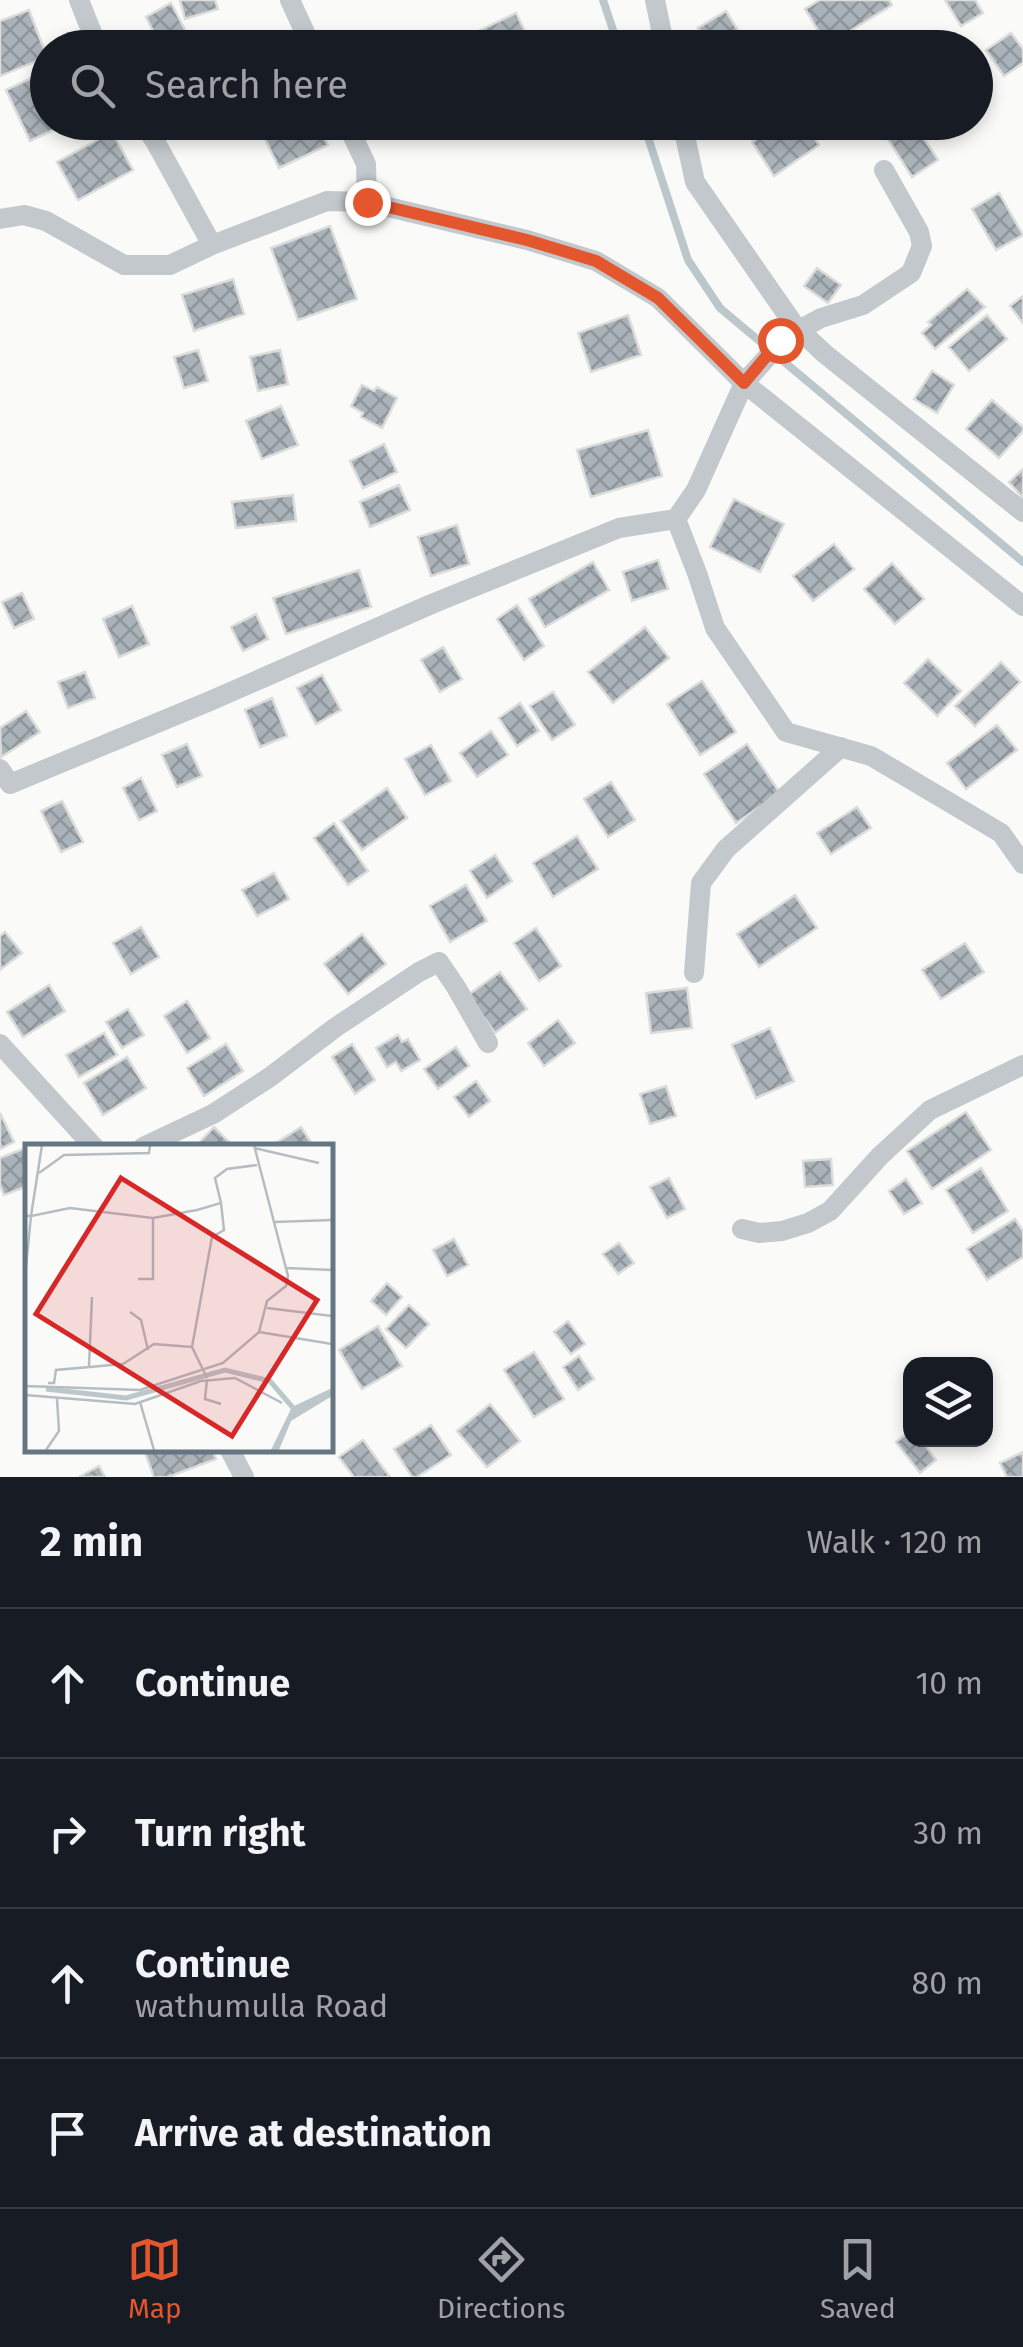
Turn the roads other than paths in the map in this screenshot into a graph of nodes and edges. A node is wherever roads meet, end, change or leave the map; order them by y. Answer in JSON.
{"nodes":[{"id":1,"x":79,"y":0,"type":"edge"},
{"id":2,"x":290,"y":0,"type":"edge"},
{"id":3,"x":654,"y":0,"type":"edge"},
{"id":4,"x":91,"y":30,"type":"edge"},
{"id":5,"x":304,"y":30,"type":"edge"},
{"id":6,"x":661,"y":30,"type":"edge"},
{"id":7,"x":153,"y":140,"type":"edge"},
{"id":8,"x":355,"y":140,"type":"edge"},
{"id":9,"x":686,"y":140,"type":"edge"},
{"id":10,"x":884,"y":170,"type":"dead end"},
{"id":11,"x":367,"y":202,"type":"junction"},
{"id":12,"x":0,"y":220,"type":"edge"},
{"id":13,"x":212,"y":245,"type":"junction"},
{"id":14,"x":791,"y":332,"type":"junction"},
{"id":15,"x":744,"y":383,"type":"junction"},
{"id":16,"x":1023,"y":512,"type":"edge"},
{"id":17,"x":676,"y":519,"type":"junction"},
{"id":18,"x":1023,"y":606,"type":"edge"},
{"id":19,"x":840,"y":747,"type":"junction"},
{"id":20,"x":0,"y":770,"type":"edge"},
{"id":21,"x":1023,"y":864,"type":"edge"},
{"id":22,"x":694,"y":973,"type":"dead end"},
{"id":23,"x":488,"y":1043,"type":"dead end"},
{"id":24,"x":0,"y":1044,"type":"edge"},
{"id":25,"x":1023,"y":1065,"type":"edge"},
{"id":26,"x":91,"y":1144,"type":"edge"},
{"id":27,"x":149,"y":1144,"type":"edge"},
{"id":28,"x":742,"y":1229,"type":"dead end"},
{"id":29,"x":231,"y":1452,"type":"edge"},
{"id":30,"x":244,"y":1477,"type":"edge"}],
"edges":[{"from":1,"to":4,"type":"street"},
{"from":2,"to":5,"type":"street"},
{"from":3,"to":6,"type":"street"},
{"from":7,"to":13,"type":"street"},
{"from":8,"to":11,"type":"street"},
{"from":9,"to":14,"type":"street"},
{"from":10,"to":14,"type":"street"},
{"from":11,"to":13,"type":"street"},
{"from":11,"to":15,"type":"street"},
{"from":12,"to":13,"type":"street"},
{"from":14,"to":15,"type":"street"},
{"from":14,"to":16,"type":"street"},
{"from":15,"to":17,"type":"street"},
{"from":15,"to":18,"type":"street"},
{"from":17,"to":19,"type":"street"},
{"from":17,"to":20,"type":"street"},
{"from":19,"to":21,"type":"street"},
{"from":19,"to":22,"type":"street"},
{"from":23,"to":27,"type":"street"},
{"from":24,"to":26,"type":"street"},
{"from":25,"to":28,"type":"street"},
{"from":29,"to":30,"type":"street"}]}
